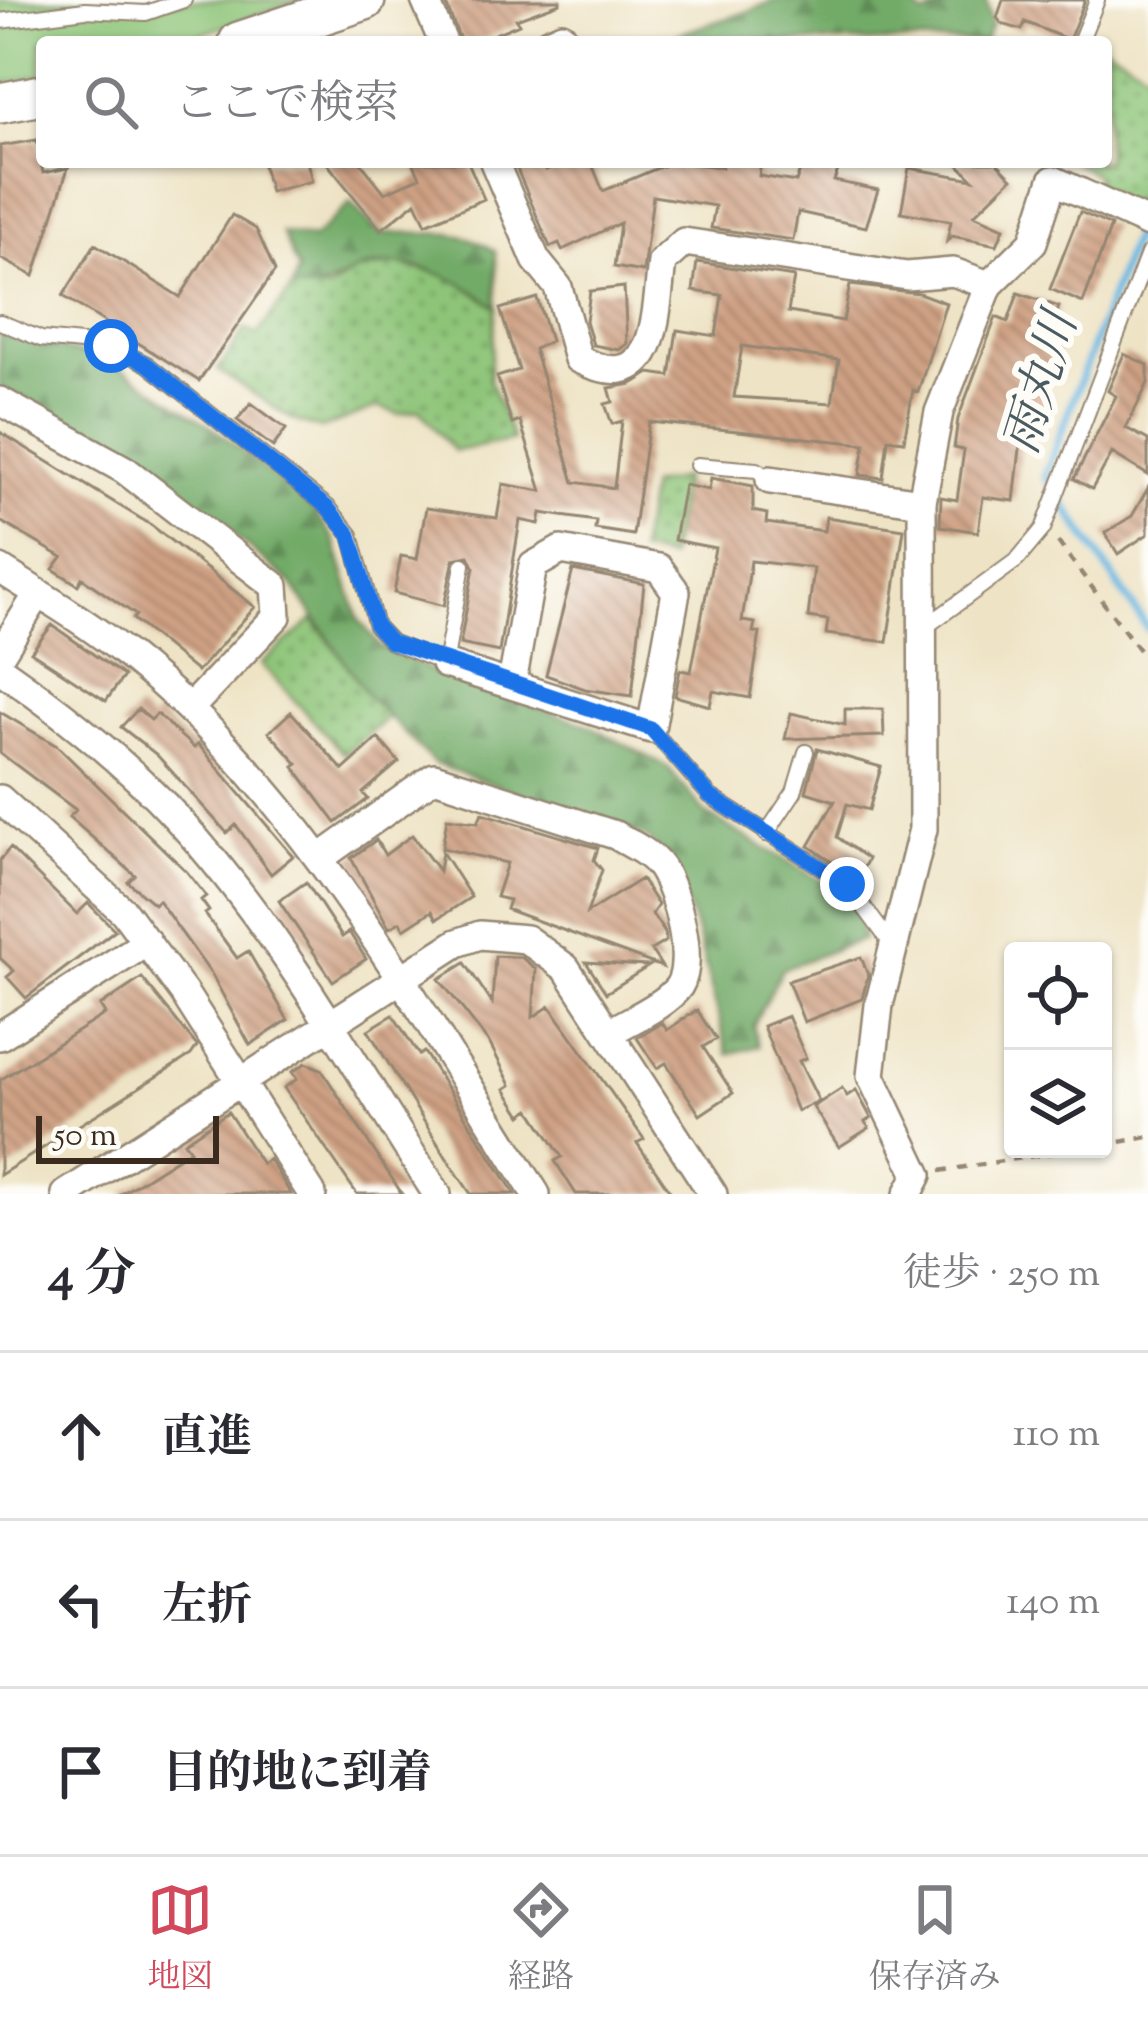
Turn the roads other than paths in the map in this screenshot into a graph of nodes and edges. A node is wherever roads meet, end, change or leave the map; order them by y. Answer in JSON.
{"nodes":[{"id":1,"x":184,"y":0,"type":"edge"},
{"id":2,"x":364,"y":0,"type":"edge"},
{"id":3,"x":425,"y":0,"type":"edge"},
{"id":4,"x":1097,"y":0,"type":"edge"},
{"id":5,"x":0,"y":21,"type":"edge"},
{"id":6,"x":256,"y":36,"type":"edge"},
{"id":7,"x":440,"y":36,"type":"edge"},
{"id":8,"x":1082,"y":36,"type":"edge"},
{"id":9,"x":36,"y":96,"type":"edge"},
{"id":10,"x":0,"y":103,"type":"edge"},
{"id":11,"x":497,"y":168,"type":"edge"},
{"id":12,"x":1057,"y":171,"type":"edge"},
{"id":13,"x":1143,"y":221,"type":"edge"},
{"id":14,"x":1148,"y":254,"type":"edge"},
{"id":15,"x":989,"y":284,"type":"junction"},
{"id":16,"x":0,"y":322,"type":"edge"},
{"id":17,"x":0,"y":401,"type":"edge"},
{"id":18,"x":697,"y":465,"type":"dead end"},
{"id":19,"x":770,"y":480,"type":"joint"},
{"id":20,"x":922,"y":502,"type":"junction"},
{"id":21,"x":463,"y":565,"type":"dead end"},
{"id":22,"x":0,"y":569,"type":"edge"},
{"id":23,"x":38,"y":593,"type":"junction"},
{"id":24,"x":924,"y":628,"type":"junction"},
{"id":25,"x":0,"y":655,"type":"edge"},
{"id":26,"x":445,"y":664,"type":"junction"},
{"id":27,"x":0,"y":669,"type":"edge"},
{"id":28,"x":512,"y":683,"type":"junction"},
{"id":29,"x":188,"y":709,"type":"junction"},
{"id":30,"x":651,"y":729,"type":"junction"},
{"id":31,"x":806,"y":752,"type":"dead end"},
{"id":32,"x":0,"y":799,"type":"edge"},
{"id":33,"x":766,"y":834,"type":"junction"},
{"id":34,"x":320,"y":858,"type":"junction"},
{"id":35,"x":147,"y":942,"type":"junction"},
{"id":36,"x":892,"y":945,"type":"junction"},
{"id":37,"x":399,"y":980,"type":"junction"},
{"id":38,"x":5,"y":1025,"type":"edge"},
{"id":39,"x":328,"y":1026,"type":"junction"},
{"id":40,"x":608,"y":1033,"type":"junction"},
{"id":41,"x":239,"y":1084,"type":"junction"},
{"id":42,"x":913,"y":1185,"type":"edge"},
{"id":43,"x":66,"y":1194,"type":"edge"},
{"id":44,"x":312,"y":1194,"type":"edge"},
{"id":45,"x":436,"y":1194,"type":"edge"},
{"id":46,"x":536,"y":1194,"type":"edge"},
{"id":47,"x":713,"y":1194,"type":"edge"}],
"edges":[{"from":1,"to":5,"type":"lane"},
{"from":2,"to":6,"type":"main road"},
{"from":3,"to":7,"type":"street"},
{"from":4,"to":8,"type":"lane"},
{"from":9,"to":10,"type":"main road"},
{"from":11,"to":15,"type":"street"},
{"from":12,"to":13,"type":"street"},
{"from":12,"to":15,"type":"street"},
{"from":14,"to":24,"type":"lane"},
{"from":15,"to":20,"type":"street"},
{"from":16,"to":26,"type":"lane"},
{"from":17,"to":29,"type":"street"},
{"from":18,"to":19,"type":"lane"},
{"from":19,"to":20,"type":"street"},
{"from":20,"to":24,"type":"street"},
{"from":21,"to":26,"type":"lane"},
{"from":22,"to":23,"type":"street"},
{"from":23,"to":25,"type":"street"},
{"from":23,"to":29,"type":"street"},
{"from":24,"to":36,"type":"street"},
{"from":26,"to":28,"type":"street"},
{"from":27,"to":39,"type":"street"},
{"from":28,"to":30,"type":"street"},
{"from":28,"to":30,"type":"street"},
{"from":29,"to":34,"type":"street"},
{"from":30,"to":33,"type":"lane"},
{"from":31,"to":33,"type":"lane"},
{"from":32,"to":35,"type":"street"},
{"from":33,"to":36,"type":"lane"},
{"from":34,"to":37,"type":"street"},
{"from":34,"to":40,"type":"street"},
{"from":35,"to":38,"type":"street"},
{"from":35,"to":41,"type":"street"},
{"from":36,"to":42,"type":"street"},
{"from":37,"to":39,"type":"street"},
{"from":37,"to":40,"type":"street"},
{"from":37,"to":46,"type":"street"},
{"from":39,"to":41,"type":"street"},
{"from":39,"to":45,"type":"street"},
{"from":40,"to":47,"type":"street"},
{"from":41,"to":43,"type":"street"},
{"from":41,"to":44,"type":"street"}]}
